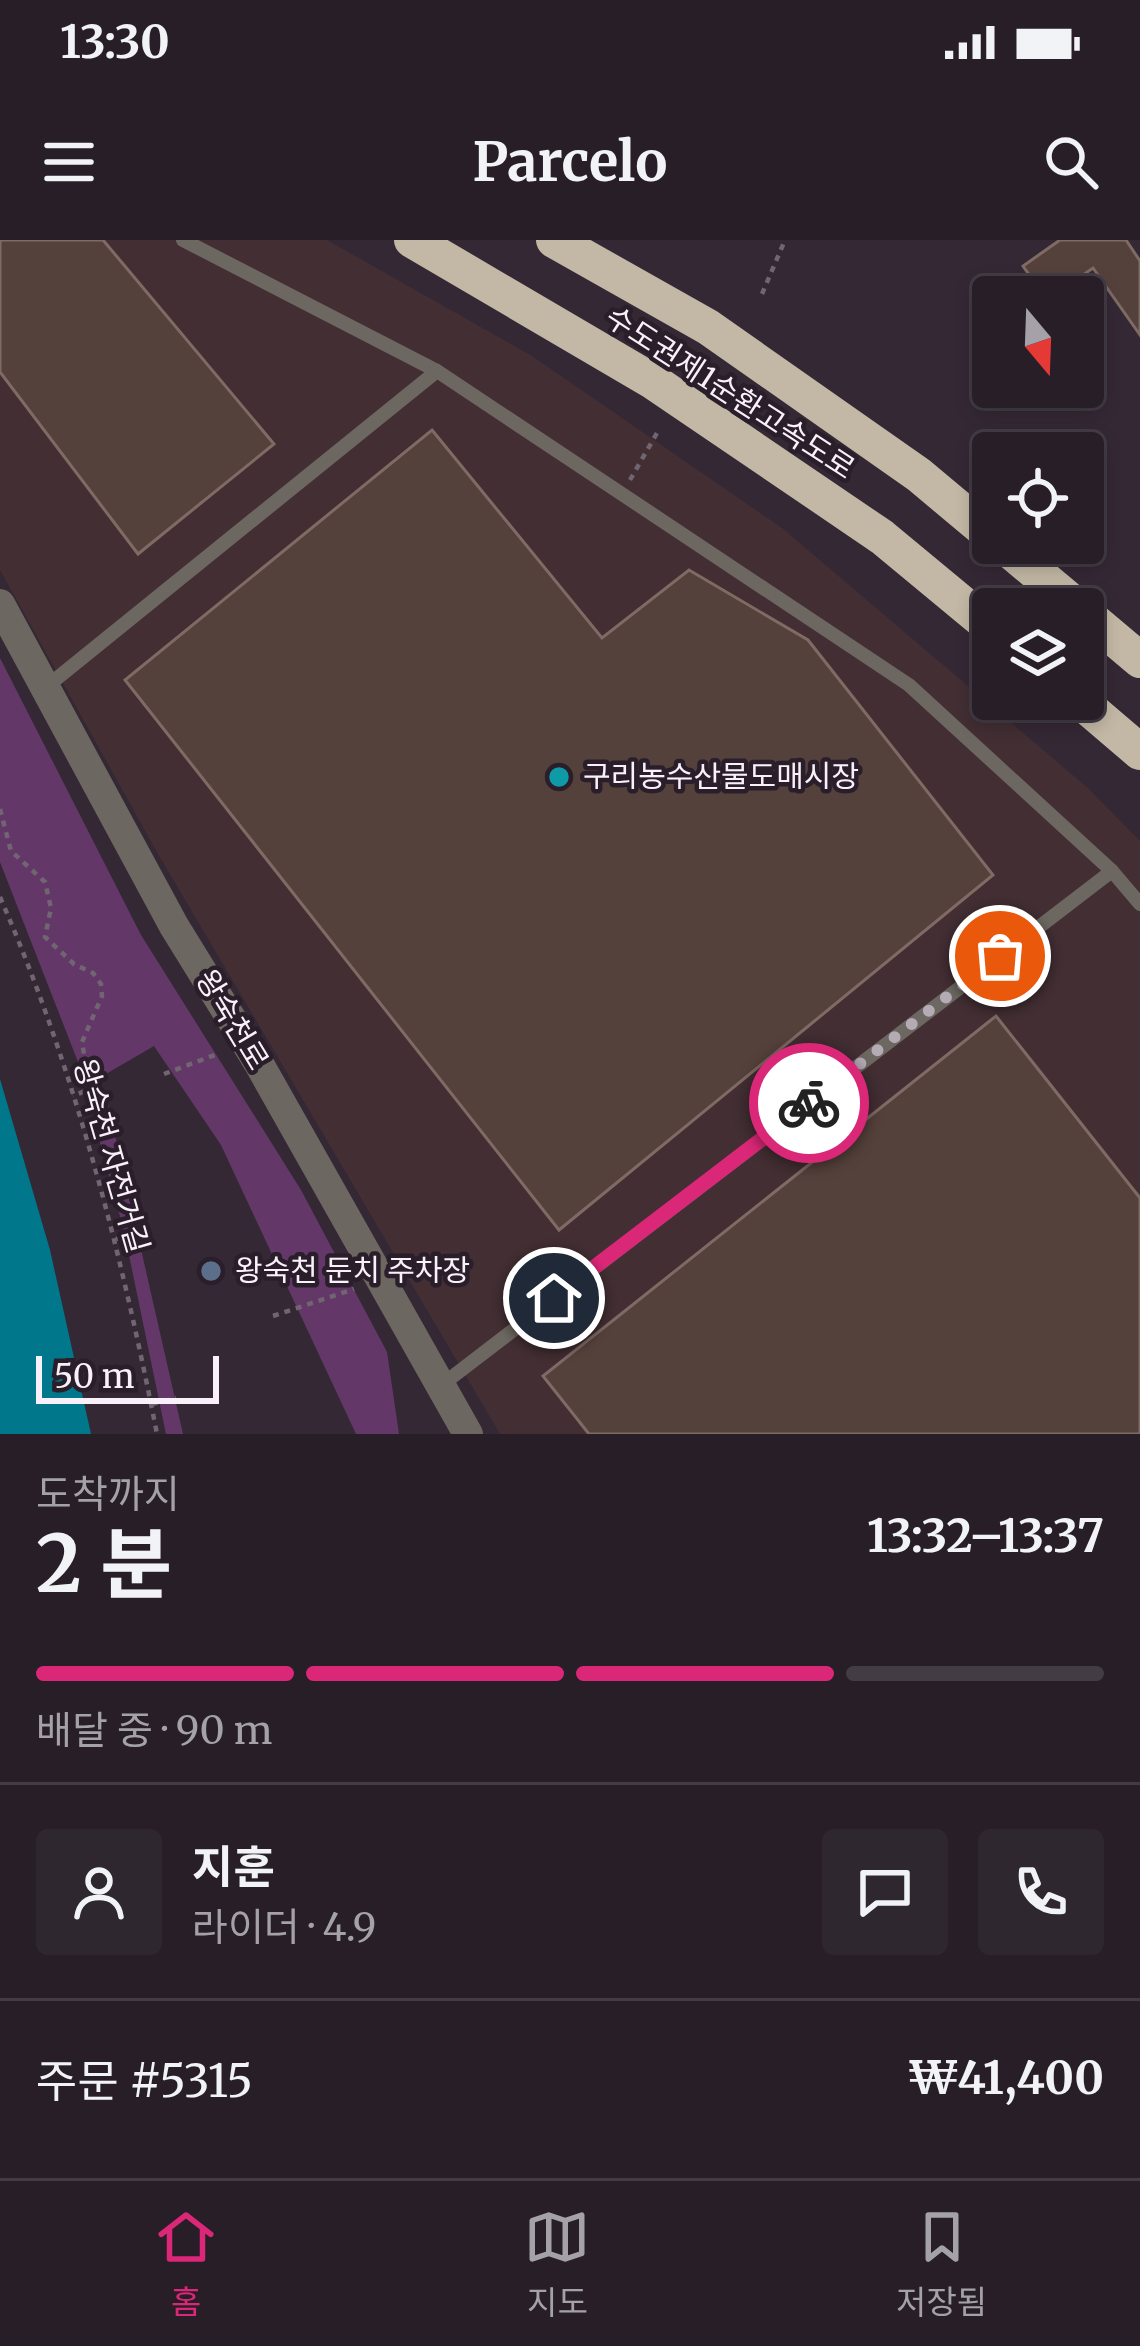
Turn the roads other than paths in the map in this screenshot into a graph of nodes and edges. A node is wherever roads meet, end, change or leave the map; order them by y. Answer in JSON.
{"nodes":[{"id":1,"x":183,"y":240,"type":"edge"},
{"id":2,"x":412,"y":240,"type":"edge"},
{"id":3,"x":554,"y":240,"type":"edge"},
{"id":4,"x":437,"y":371,"type":"junction"},
{"id":5,"x":972,"y":519,"type":"edge"},
{"id":6,"x":1026,"y":564,"type":"edge"},
{"id":7,"x":1055,"y":588,"type":"edge"},
{"id":8,"x":0,"y":604,"type":"edge"},
{"id":9,"x":972,"y":612,"type":"edge"},
{"id":10,"x":1104,"y":629,"type":"edge"},
{"id":11,"x":1140,"y":660,"type":"edge"},
{"id":12,"x":45,"y":688,"type":"junction"},
{"id":13,"x":1103,"y":720,"type":"edge"},
{"id":14,"x":1140,"y":752,"type":"edge"},
{"id":15,"x":1112,"y":871,"type":"junction"},
{"id":16,"x":1140,"y":904,"type":"edge"},
{"id":17,"x":443,"y":1384,"type":"junction"},
{"id":18,"x":468,"y":1434,"type":"edge"}],
"edges":[{"from":1,"to":4,"type":"lane"},
{"from":2,"to":9,"type":"highway","name":"수도권제1순환고속도로"},
{"from":3,"to":5,"type":"highway","name":"수도권제1순환고속도로"},
{"from":4,"to":12,"type":"lane"},
{"from":4,"to":15,"type":"lane"},
{"from":6,"to":7,"type":"highway"},
{"from":8,"to":12,"type":"street","name":"왕숙천로"},
{"from":10,"to":11,"type":"highway"},
{"from":12,"to":17,"type":"street","name":"왕숙천로"},
{"from":13,"to":14,"type":"highway"},
{"from":15,"to":16,"type":"lane"},
{"from":15,"to":17,"type":"lane"},
{"from":17,"to":18,"type":"street","name":"왕숙천로"}]}
